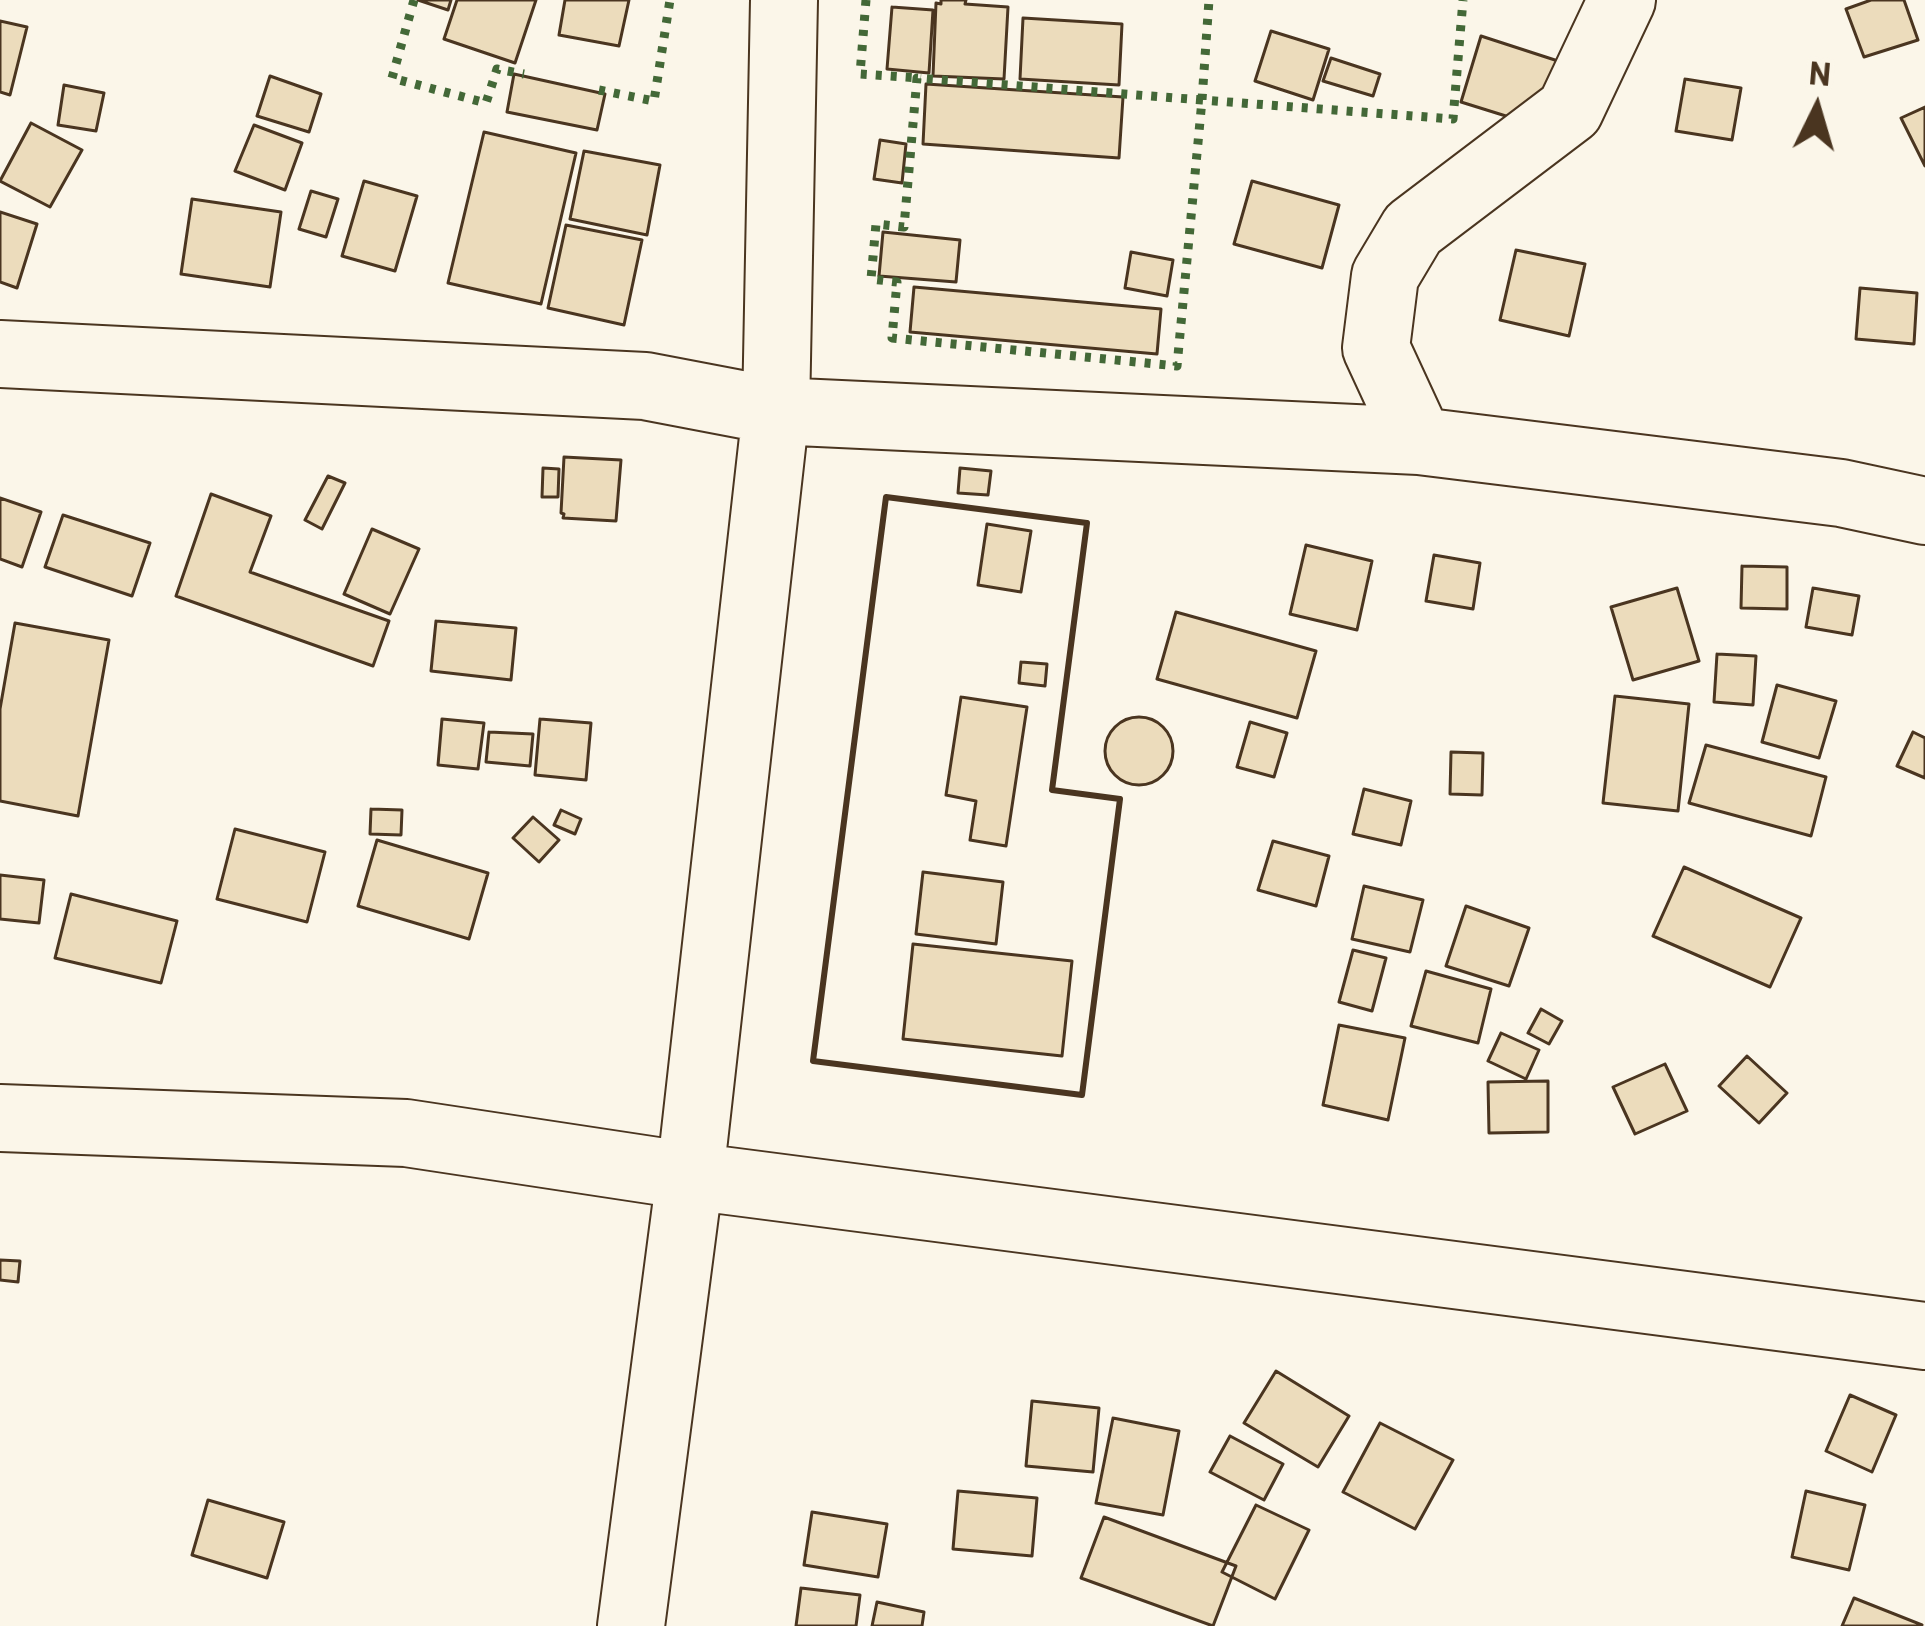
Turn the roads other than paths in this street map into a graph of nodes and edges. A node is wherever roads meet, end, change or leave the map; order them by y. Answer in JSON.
{"nodes":[{"id":1,"x":784,"y":0,"type":"edge"},
{"id":2,"x":1622,"y":0,"type":"edge"},
{"id":3,"x":0,"y":354,"type":"edge"},
{"id":4,"x":776,"y":411,"type":"junction"},
{"id":5,"x":1419,"y":441,"type":"junction"},
{"id":6,"x":1925,"y":511,"type":"edge"},
{"id":7,"x":0,"y":1118,"type":"edge"},
{"id":8,"x":690,"y":1176,"type":"junction"},
{"id":9,"x":1925,"y":1336,"type":"edge"},
{"id":10,"x":631,"y":1626,"type":"edge"}],
"edges":[{"from":1,"to":4,"type":"street"},
{"from":2,"to":5,"type":"street"},
{"from":3,"to":4,"type":"street"},
{"from":4,"to":5,"type":"street"},
{"from":4,"to":8,"type":"street"},
{"from":5,"to":6,"type":"street"},
{"from":7,"to":8,"type":"street"},
{"from":8,"to":9,"type":"street"},
{"from":8,"to":10,"type":"street"}]}
